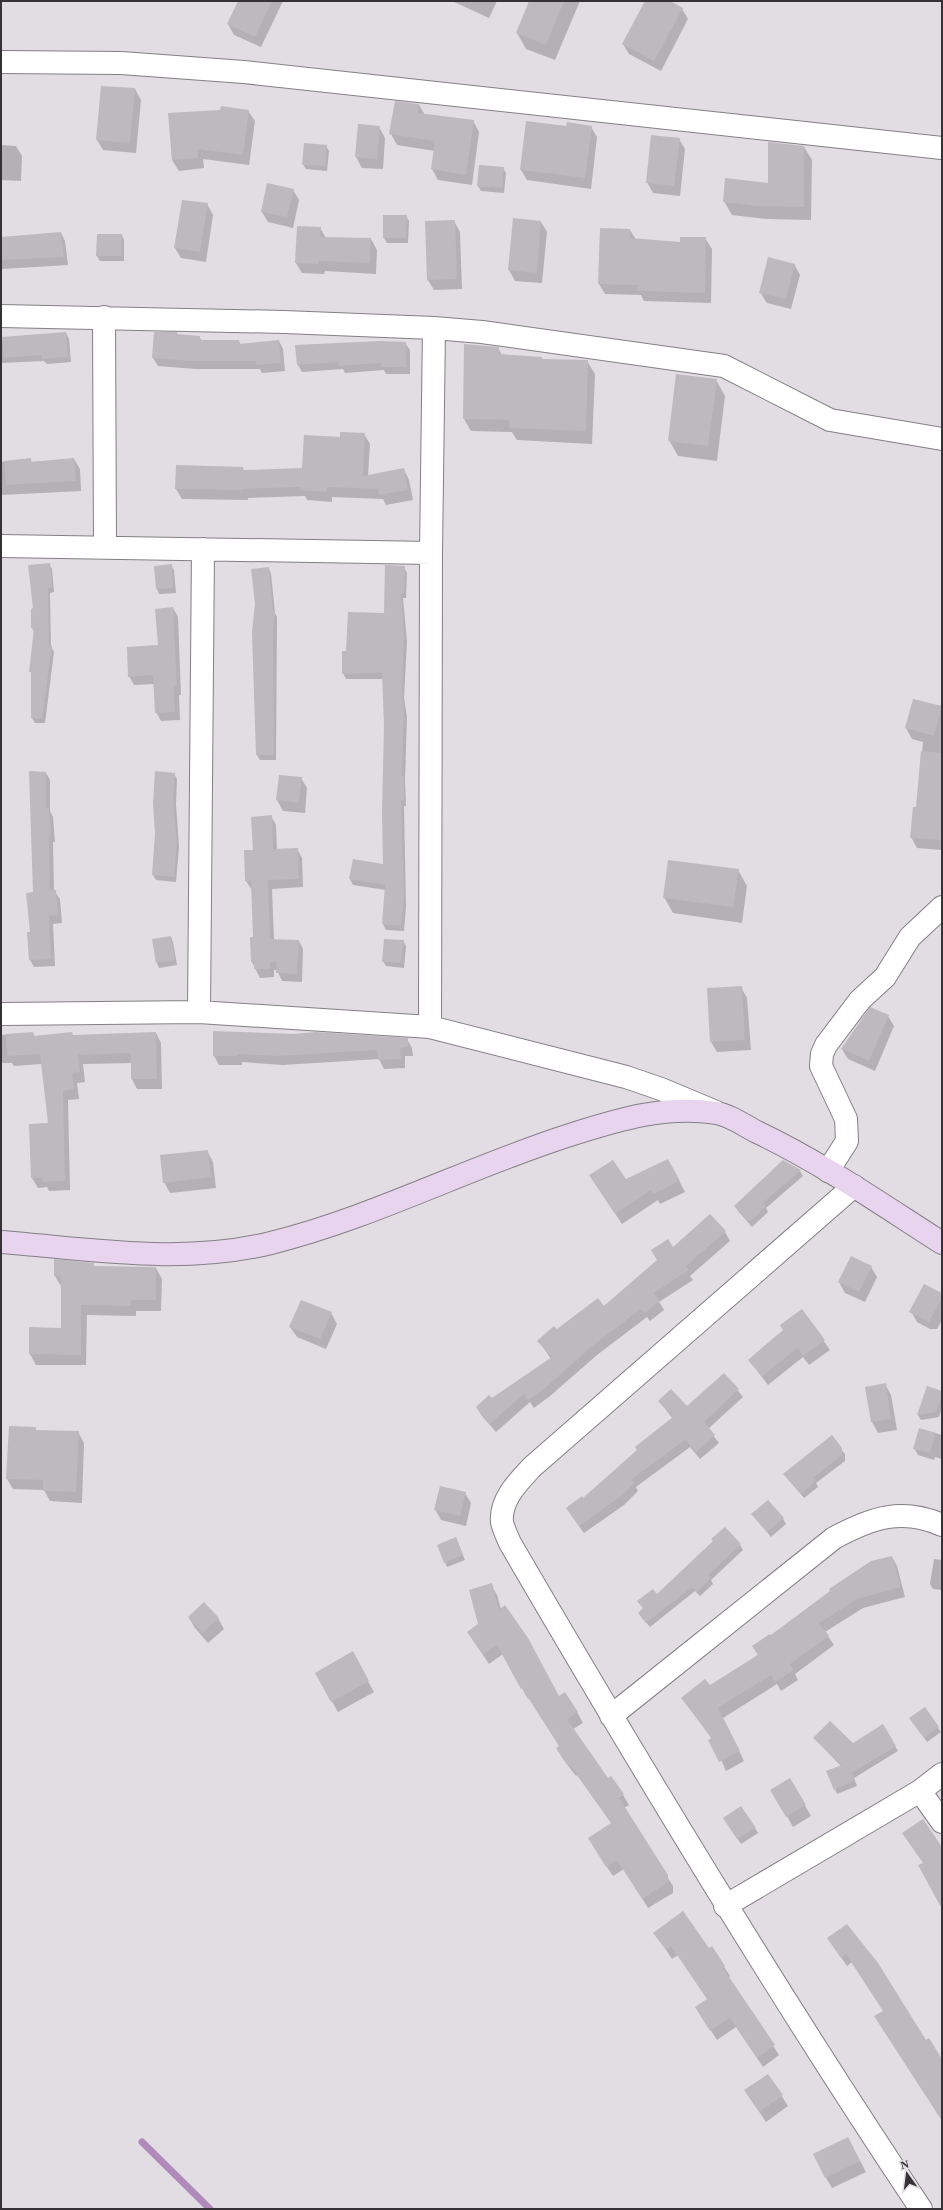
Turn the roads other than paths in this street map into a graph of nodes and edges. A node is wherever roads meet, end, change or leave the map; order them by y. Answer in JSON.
{"nodes":[{"id":1,"x":1,"y":62,"type":"edge"},
{"id":2,"x":942,"y":148,"type":"edge"},
{"id":3,"x":1,"y":316,"type":"edge"},
{"id":4,"x":104,"y":318,"type":"junction"},
{"id":5,"x":434,"y":328,"type":"junction"},
{"id":6,"x":942,"y":440,"type":"edge"},
{"id":7,"x":1,"y":546,"type":"edge"},
{"id":8,"x":105,"y":547,"type":"junction"},
{"id":9,"x":204,"y":549,"type":"junction"},
{"id":10,"x":431,"y":553,"type":"junction"},
{"id":11,"x":942,"y":907,"type":"edge"},
{"id":12,"x":199,"y":1012,"type":"junction"},
{"id":13,"x":1,"y":1014,"type":"edge"},
{"id":14,"x":430,"y":1027,"type":"junction"},
{"id":15,"x":719,"y":1113,"type":"junction"},
{"id":16,"x":828,"y":1171,"type":"junction"},
{"id":17,"x":854,"y":1186,"type":"junction"},
{"id":18,"x":1,"y":1242,"type":"edge"},
{"id":19,"x":942,"y":1243,"type":"edge"},
{"id":20,"x":942,"y":1524,"type":"edge"},
{"id":21,"x":611,"y":1716,"type":"junction"},
{"id":22,"x":942,"y":1774,"type":"edge"},
{"id":23,"x":920,"y":1791,"type":"junction"},
{"id":24,"x":942,"y":1822,"type":"edge"},
{"id":25,"x":725,"y":1906,"type":"junction"},
{"id":26,"x":921,"y":2209,"type":"edge"}],
"edges":[{"from":1,"to":2,"type":"street"},
{"from":3,"to":4,"type":"street"},
{"from":4,"to":5,"type":"street"},
{"from":4,"to":8,"type":"street"},
{"from":5,"to":6,"type":"street"},
{"from":5,"to":10,"type":"street"},
{"from":7,"to":8,"type":"street"},
{"from":8,"to":9,"type":"street"},
{"from":9,"to":10,"type":"street"},
{"from":9,"to":12,"type":"street"},
{"from":10,"to":14,"type":"street"},
{"from":11,"to":16,"type":"street"},
{"from":12,"to":13,"type":"street"},
{"from":12,"to":14,"type":"street"},
{"from":14,"to":15,"type":"street"},
{"from":15,"to":16,"type":"street"},
{"from":15,"to":18,"type":"street"},
{"from":16,"to":17,"type":"street"},
{"from":17,"to":19,"type":"street"},
{"from":17,"to":21,"type":"street"},
{"from":20,"to":21,"type":"street"},
{"from":21,"to":25,"type":"street"},
{"from":22,"to":23,"type":"street"},
{"from":23,"to":24,"type":"street"},
{"from":23,"to":25,"type":"street"},
{"from":25,"to":26,"type":"street"}]}
